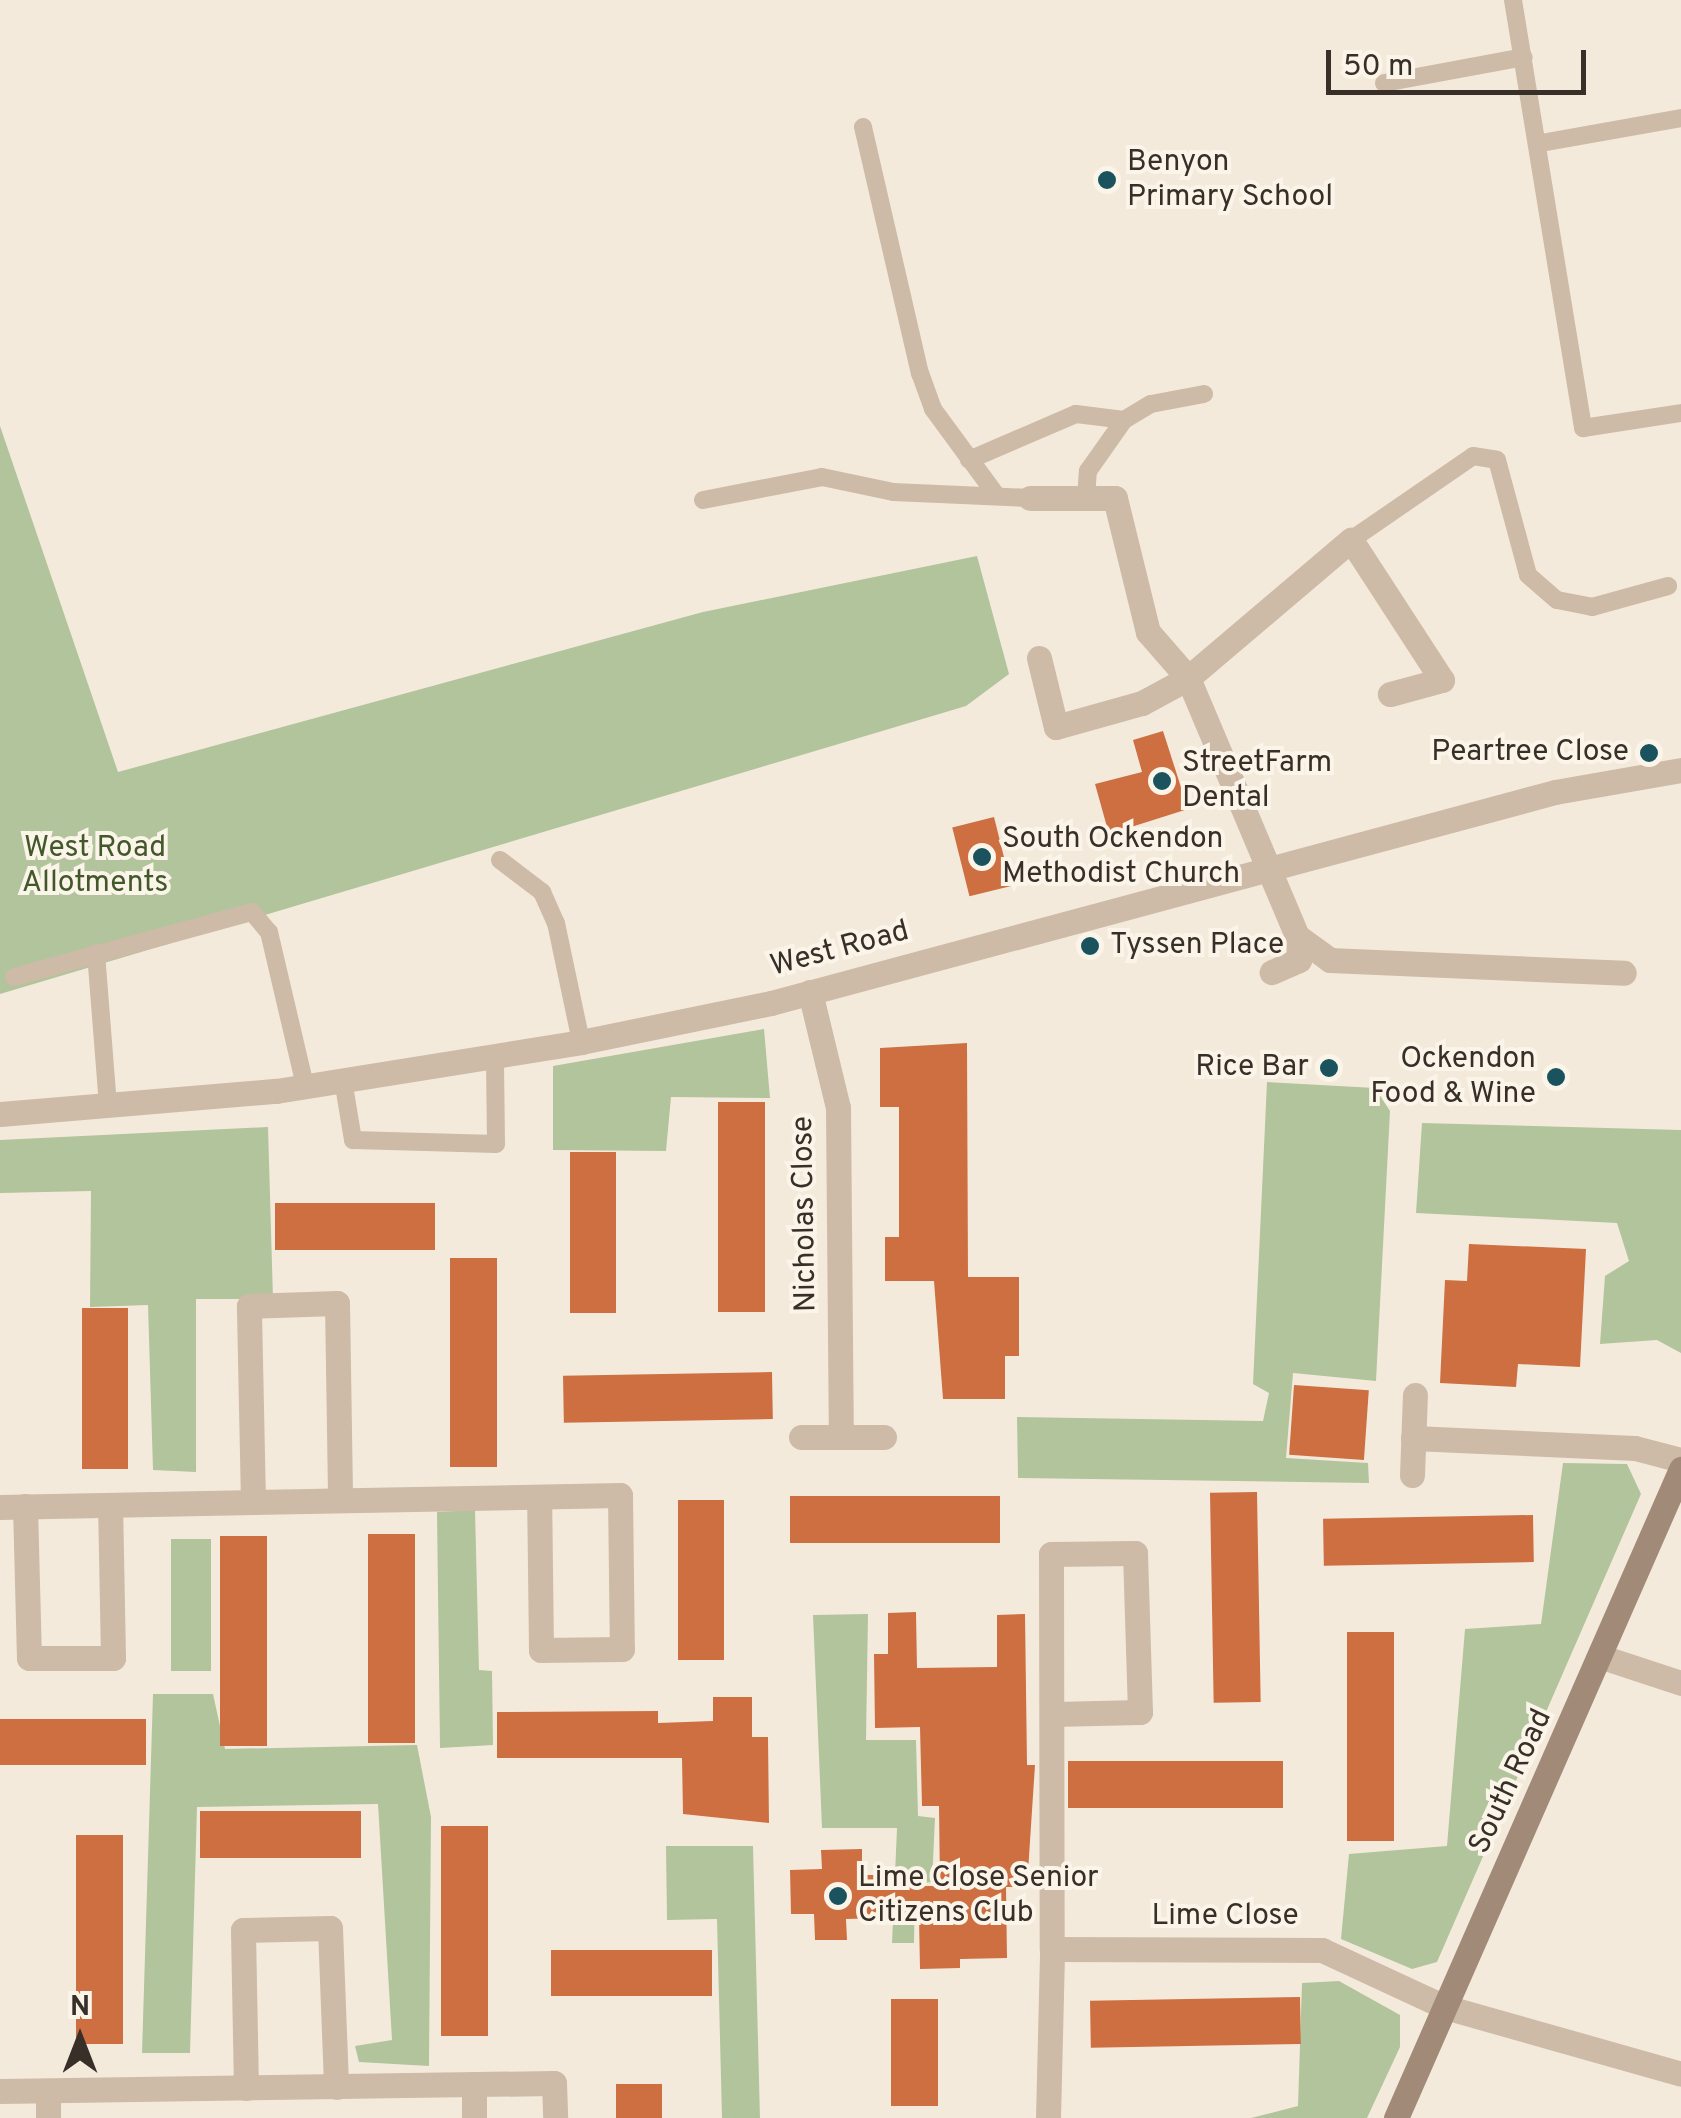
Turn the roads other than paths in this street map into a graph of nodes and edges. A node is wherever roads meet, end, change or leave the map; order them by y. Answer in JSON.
{"nodes":[{"id":1,"x":1512,"y":0,"type":"edge"},
{"id":2,"x":1524,"y":57,"type":"junction"},
{"id":3,"x":1384,"y":83,"type":"dead end"},
{"id":4,"x":1681,"y":118,"type":"edge"},
{"id":5,"x":863,"y":128,"type":"dead end"},
{"id":6,"x":1541,"y":142,"type":"junction"},
{"id":7,"x":1204,"y":394,"type":"dead end"},
{"id":8,"x":1681,"y":413,"type":"edge"},
{"id":9,"x":1124,"y":420,"type":"junction"},
{"id":10,"x":970,"y":460,"type":"junction"},
{"id":11,"x":996,"y":496,"type":"junction"},
{"id":12,"x":1030,"y":498,"type":"joint"},
{"id":13,"x":1086,"y":498,"type":"junction"},
{"id":14,"x":703,"y":500,"type":"dead end"},
{"id":15,"x":1352,"y":540,"type":"junction"},
{"id":16,"x":1668,"y":586,"type":"dead end"},
{"id":17,"x":1039,"y":658,"type":"dead end"},
{"id":18,"x":1188,"y":678,"type":"junction"},
{"id":19,"x":1390,"y":694,"type":"dead end"},
{"id":20,"x":1681,"y":770,"type":"edge"},
{"id":21,"x":500,"y":860,"type":"dead end"},
{"id":22,"x":1265,"y":865,"type":"junction"},
{"id":23,"x":1298,"y":936,"type":"junction"},
{"id":24,"x":96,"y":952,"type":"junction"},
{"id":25,"x":1272,"y":972,"type":"dead end"},
{"id":26,"x":1624,"y":973,"type":"dead end"},
{"id":27,"x":14,"y":977,"type":"dead end"},
{"id":28,"x":810,"y":992,"type":"junction"},
{"id":29,"x":581,"y":1042,"type":"junction"},
{"id":30,"x":495,"y":1056,"type":"junction"},
{"id":31,"x":343,"y":1080,"type":"junction"},
{"id":32,"x":305,"y":1086,"type":"junction"},
{"id":33,"x":108,"y":1106,"type":"junction"},
{"id":34,"x":0,"y":1114,"type":"edge"},
{"id":35,"x":1414,"y":1395,"type":"dead end"},
{"id":36,"x":800,"y":1436,"type":"dead end"},
{"id":37,"x":842,"y":1437,"type":"junction"},
{"id":38,"x":884,"y":1437,"type":"dead end"},
{"id":39,"x":1414,"y":1438,"type":"junction"},
{"id":40,"x":1681,"y":1460,"type":"edge"},
{"id":41,"x":1681,"y":1469,"type":"edge"},
{"id":42,"x":1412,"y":1475,"type":"dead end"},
{"id":43,"x":539,"y":1497,"type":"junction"},
{"id":44,"x":340,"y":1500,"type":"junction"},
{"id":45,"x":253,"y":1502,"type":"junction"},
{"id":46,"x":110,"y":1505,"type":"junction"},
{"id":47,"x":12,"y":1506,"type":"edge"},
{"id":48,"x":1604,"y":1658,"type":"junction"},
{"id":49,"x":1681,"y":1684,"type":"edge"},
{"id":50,"x":1053,"y":1714,"type":"junction"},
{"id":51,"x":1052,"y":1949,"type":"junction"},
{"id":52,"x":1446,"y":2006,"type":"junction"},
{"id":53,"x":1681,"y":2074,"type":"edge"},
{"id":54,"x":474,"y":2084,"type":"junction"},
{"id":55,"x":336,"y":2087,"type":"junction"},
{"id":56,"x":246,"y":2088,"type":"junction"},
{"id":57,"x":48,"y":2091,"type":"junction"},
{"id":58,"x":0,"y":2092,"type":"edge"},
{"id":59,"x":48,"y":2118,"type":"edge"},
{"id":60,"x":474,"y":2118,"type":"edge"},
{"id":61,"x":555,"y":2118,"type":"edge"},
{"id":62,"x":1048,"y":2118,"type":"edge"},
{"id":63,"x":1396,"y":2118,"type":"edge"}],
"edges":[{"from":1,"to":2,"type":"lane"},
{"from":2,"to":3,"type":"lane"},
{"from":2,"to":6,"type":"lane"},
{"from":4,"to":6,"type":"lane"},
{"from":5,"to":10,"type":"lane"},
{"from":6,"to":8,"type":"lane"},
{"from":7,"to":9,"type":"lane"},
{"from":9,"to":10,"type":"lane"},
{"from":9,"to":13,"type":"lane"},
{"from":10,"to":11,"type":"lane"},
{"from":11,"to":12,"type":"lane"},
{"from":11,"to":14,"type":"lane"},
{"from":12,"to":13,"type":"street"},
{"from":13,"to":18,"type":"street"},
{"from":15,"to":16,"type":"lane"},
{"from":15,"to":18,"type":"street"},
{"from":15,"to":19,"type":"street"},
{"from":17,"to":18,"type":"street"},
{"from":18,"to":22,"type":"street"},
{"from":20,"to":22,"type":"street","name":"West Road"},
{"from":21,"to":29,"type":"lane"},
{"from":22,"to":23,"type":"street"},
{"from":22,"to":28,"type":"street","name":"West Road"},
{"from":23,"to":25,"type":"street"},
{"from":23,"to":26,"type":"street"},
{"from":24,"to":27,"type":"lane"},
{"from":24,"to":32,"type":"lane"},
{"from":24,"to":33,"type":"lane"},
{"from":28,"to":29,"type":"street","name":"West Road"},
{"from":28,"to":37,"type":"street","name":"Nicholas Close"},
{"from":29,"to":30,"type":"street","name":"West Road"},
{"from":30,"to":31,"type":"street","name":"West Road"},
{"from":30,"to":31,"type":"lane"},
{"from":31,"to":32,"type":"street","name":"West Road"},
{"from":32,"to":33,"type":"street","name":"West Road"},
{"from":33,"to":34,"type":"street","name":"West Road"},
{"from":35,"to":39,"type":"street"},
{"from":36,"to":37,"type":"street"},
{"from":37,"to":38,"type":"street"},
{"from":39,"to":40,"type":"street"},
{"from":39,"to":42,"type":"street"},
{"from":41,"to":48,"type":"main road","name":"South Road"},
{"from":43,"to":43,"type":"street"},
{"from":43,"to":44,"type":"street"},
{"from":44,"to":45,"type":"street"},
{"from":44,"to":45,"type":"street"},
{"from":45,"to":46,"type":"street"},
{"from":46,"to":47,"type":"street"},
{"from":46,"to":47,"type":"street"},
{"from":48,"to":49,"type":"street"},
{"from":48,"to":52,"type":"main road","name":"South Road"},
{"from":50,"to":50,"type":"street"},
{"from":50,"to":51,"type":"street"},
{"from":51,"to":52,"type":"street","name":"Lime Close"},
{"from":51,"to":62,"type":"street"},
{"from":52,"to":53,"type":"street","name":"Lime Close"},
{"from":52,"to":63,"type":"main road","name":"South Road"},
{"from":54,"to":55,"type":"street"},
{"from":54,"to":60,"type":"street"},
{"from":54,"to":61,"type":"street"},
{"from":55,"to":56,"type":"street"},
{"from":55,"to":56,"type":"street"},
{"from":56,"to":57,"type":"street"},
{"from":57,"to":58,"type":"street"},
{"from":57,"to":59,"type":"street"}]}
